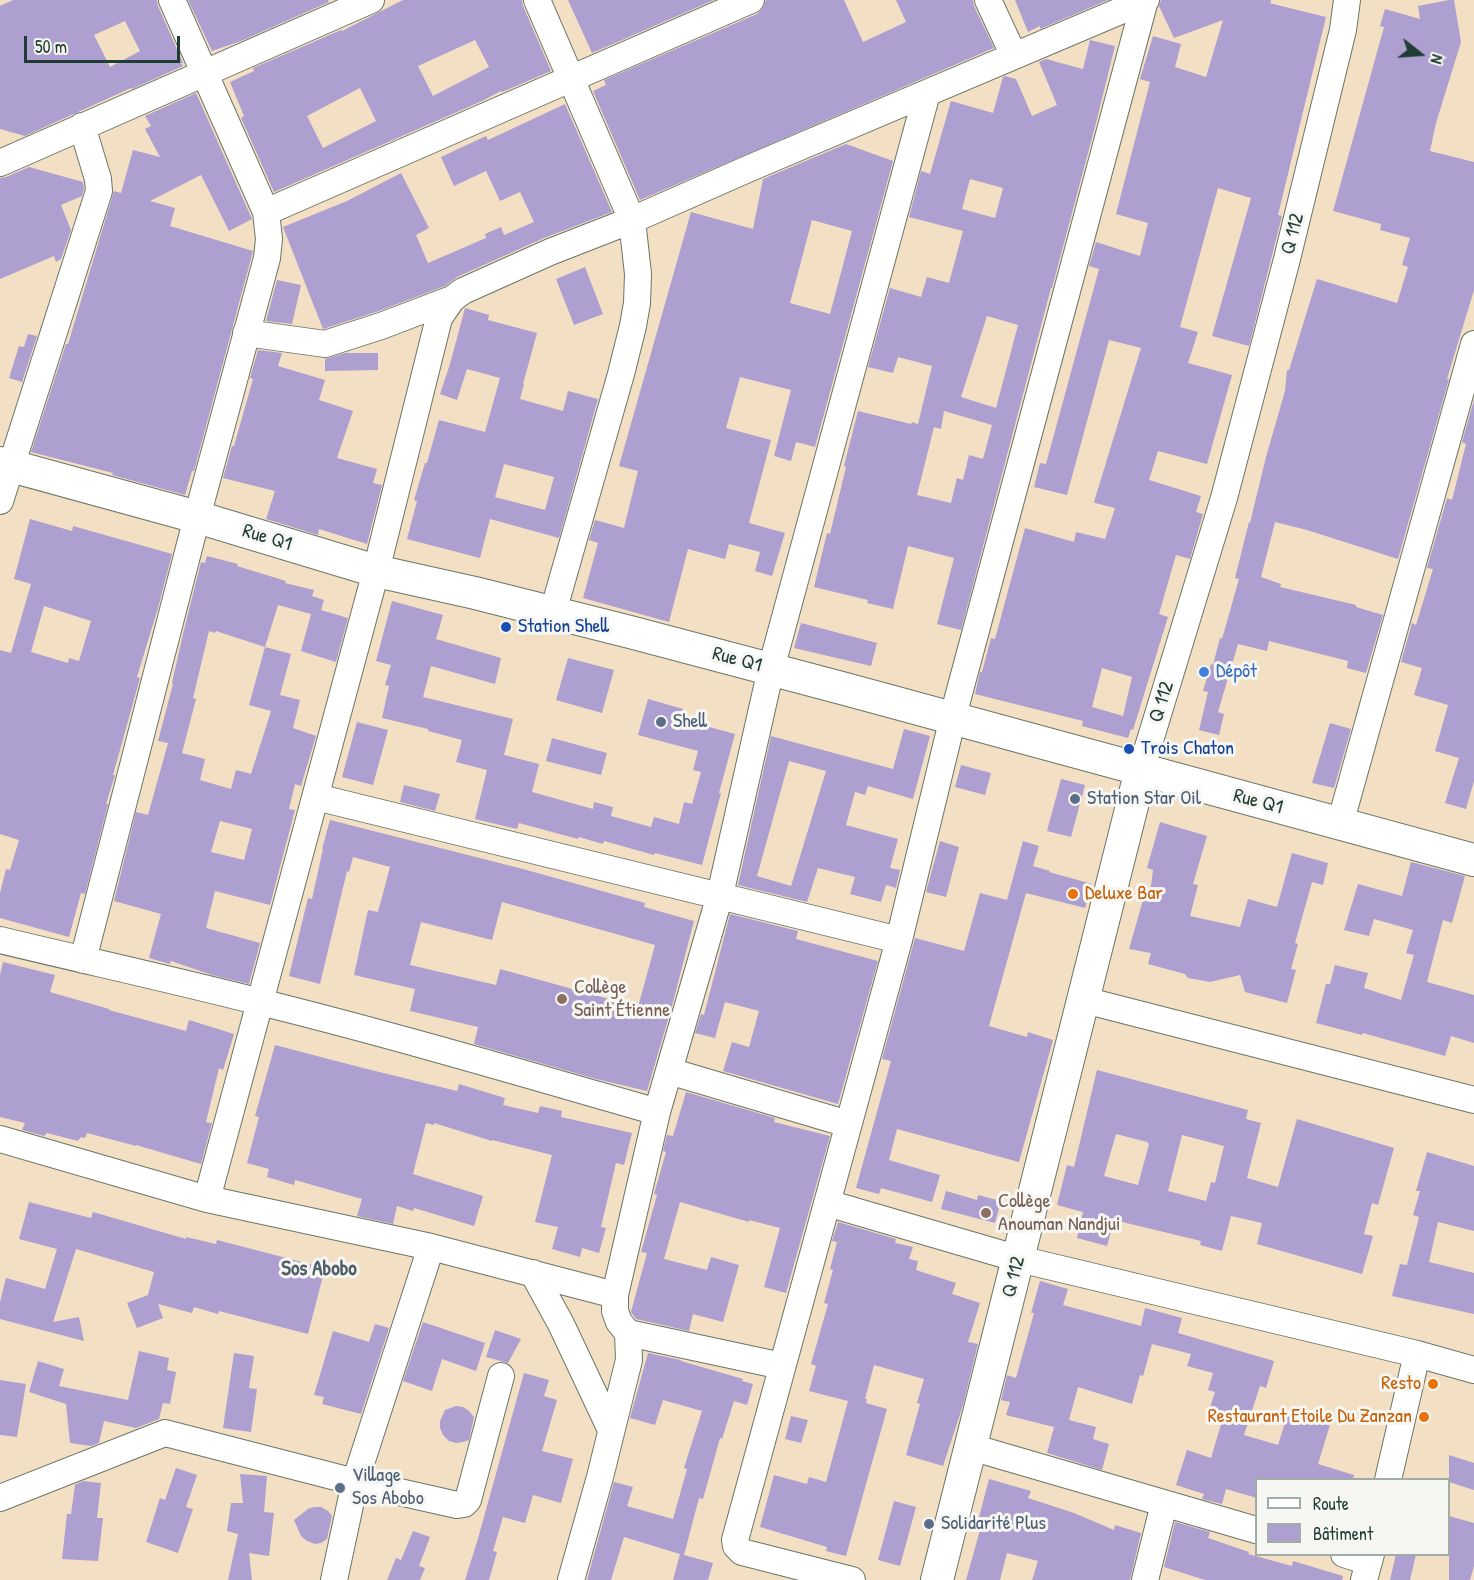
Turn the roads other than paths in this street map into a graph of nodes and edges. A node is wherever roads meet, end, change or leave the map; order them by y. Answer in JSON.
{"nodes":[{"id":1,"x":172,"y":0,"type":"edge"},
{"id":2,"x":371,"y":0,"type":"edge"},
{"id":3,"x":537,"y":0,"type":"edge"},
{"id":4,"x":751,"y":0,"type":"edge"},
{"id":5,"x":988,"y":0,"type":"edge"},
{"id":6,"x":1145,"y":0,"type":"edge"},
{"id":7,"x":1347,"y":0,"type":"edge"},
{"id":8,"x":1014,"y":56,"type":"junction"},
{"id":9,"x":204,"y":72,"type":"junction"},
{"id":10,"x":572,"y":79,"type":"junction"},
{"id":11,"x":927,"y":93,"type":"junction"},
{"id":12,"x":82,"y":126,"type":"junction"},
{"id":13,"x":0,"y":163,"type":"edge"},
{"id":14,"x":266,"y":212,"type":"junction"},
{"id":15,"x":632,"y":220,"type":"junction"},
{"id":16,"x":452,"y":299,"type":"junction"},
{"id":17,"x":246,"y":333,"type":"junction"},
{"id":18,"x":1474,"y":344,"type":"edge"},
{"id":19,"x":6,"y":465,"type":"edge"},
{"id":20,"x":0,"y":501,"type":"edge"},
{"id":21,"x":197,"y":517,"type":"junction"},
{"id":22,"x":376,"y":571,"type":"junction"},
{"id":23,"x":553,"y":612,"type":"junction"},
{"id":24,"x":771,"y":669,"type":"junction"},
{"id":25,"x":952,"y":718,"type":"junction"},
{"id":26,"x":1141,"y":770,"type":"junction"},
{"id":27,"x":316,"y":797,"type":"junction"},
{"id":28,"x":1340,"y":824,"type":"junction"},
{"id":29,"x":1474,"y":860,"type":"edge"},
{"id":30,"x":720,"y":895,"type":"junction"},
{"id":31,"x":0,"y":940,"type":"edge"},
{"id":32,"x":898,"y":940,"type":"junction"},
{"id":33,"x":83,"y":960,"type":"junction"},
{"id":34,"x":1084,"y":1000,"type":"junction"},
{"id":35,"x":260,"y":1002,"type":"junction"},
{"id":36,"x":669,"y":1071,"type":"junction"},
{"id":37,"x":1474,"y":1100,"type":"edge"},
{"id":38,"x":657,"y":1112,"type":"junction"},
{"id":39,"x":848,"y":1124,"type":"junction"},
{"id":40,"x":1,"y":1145,"type":"edge"},
{"id":41,"x":207,"y":1199,"type":"junction"},
{"id":42,"x":827,"y":1203,"type":"junction"},
{"id":43,"x":431,"y":1247,"type":"junction"},
{"id":44,"x":1019,"y":1259,"type":"junction"},
{"id":45,"x":533,"y":1273,"type":"junction"},
{"id":46,"x":615,"y":1295,"type":"junction"},
{"id":47,"x":628,"y":1333,"type":"junction"},
{"id":48,"x":1417,"y":1354,"type":"junction"},
{"id":49,"x":782,"y":1366,"type":"junction"},
{"id":50,"x":1474,"y":1370,"type":"edge"},
{"id":51,"x":501,"y":1376,"type":"dead end"},
{"id":52,"x":611,"y":1430,"type":"junction"},
{"id":53,"x":971,"y":1447,"type":"junction"},
{"id":54,"x":1388,"y":1478,"type":"edge"},
{"id":55,"x":355,"y":1482,"type":"junction"},
{"id":56,"x":0,"y":1498,"type":"edge"},
{"id":57,"x":1164,"y":1504,"type":"junction"},
{"id":58,"x":1255,"y":1529,"type":"edge"},
{"id":59,"x":1348,"y":1556,"type":"edge"},
{"id":60,"x":1368,"y":1565,"type":"edge"},
{"id":61,"x":334,"y":1580,"type":"edge"},
{"id":62,"x":571,"y":1580,"type":"edge"},
{"id":63,"x":852,"y":1580,"type":"edge"},
{"id":64,"x":937,"y":1580,"type":"edge"},
{"id":65,"x":1145,"y":1580,"type":"edge"}],
"edges":[{"from":1,"to":9,"type":"street"},
{"from":2,"to":9,"type":"street"},
{"from":3,"to":10,"type":"street"},
{"from":4,"to":10,"type":"street"},
{"from":5,"to":8,"type":"street"},
{"from":6,"to":8,"type":"street"},
{"from":6,"to":25,"type":"street"},
{"from":7,"to":26,"type":"street","name":"Q 112"},
{"from":8,"to":11,"type":"street"},
{"from":9,"to":12,"type":"street"},
{"from":9,"to":14,"type":"street"},
{"from":10,"to":14,"type":"street"},
{"from":10,"to":15,"type":"street"},
{"from":11,"to":15,"type":"street"},
{"from":11,"to":24,"type":"street"},
{"from":12,"to":13,"type":"street"},
{"from":12,"to":19,"type":"street"},
{"from":14,"to":17,"type":"street"},
{"from":15,"to":16,"type":"street"},
{"from":15,"to":23,"type":"street"},
{"from":16,"to":17,"type":"street"},
{"from":16,"to":22,"type":"street"},
{"from":17,"to":21,"type":"street"},
{"from":18,"to":28,"type":"street"},
{"from":19,"to":20,"type":"street"},
{"from":19,"to":21,"type":"street","name":"Rue Q1"},
{"from":21,"to":22,"type":"street","name":"Rue Q1"},
{"from":21,"to":33,"type":"street"},
{"from":22,"to":23,"type":"street","name":"Rue Q1"},
{"from":22,"to":27,"type":"street"},
{"from":23,"to":24,"type":"street","name":"Rue Q1"},
{"from":24,"to":25,"type":"street","name":"Rue Q1"},
{"from":24,"to":30,"type":"street"},
{"from":25,"to":26,"type":"street","name":"Rue Q1"},
{"from":25,"to":32,"type":"street"},
{"from":26,"to":28,"type":"street","name":"Rue Q1"},
{"from":26,"to":34,"type":"street","name":"Q 112"},
{"from":27,"to":30,"type":"street"},
{"from":27,"to":35,"type":"street"},
{"from":28,"to":29,"type":"street","name":"Rue Q1"},
{"from":30,"to":32,"type":"street"},
{"from":30,"to":36,"type":"street"},
{"from":31,"to":33,"type":"street"},
{"from":32,"to":39,"type":"street"},
{"from":33,"to":35,"type":"street"},
{"from":34,"to":37,"type":"street"},
{"from":34,"to":44,"type":"street","name":"Q 112"},
{"from":35,"to":38,"type":"street"},
{"from":35,"to":41,"type":"street"},
{"from":36,"to":38,"type":"street"},
{"from":36,"to":39,"type":"street"},
{"from":38,"to":46,"type":"street"},
{"from":39,"to":42,"type":"street"},
{"from":40,"to":41,"type":"street"},
{"from":41,"to":43,"type":"street"},
{"from":42,"to":44,"type":"street"},
{"from":42,"to":49,"type":"street"},
{"from":43,"to":45,"type":"street"},
{"from":43,"to":55,"type":"street"},
{"from":44,"to":48,"type":"street"},
{"from":44,"to":53,"type":"street","name":"Q 112"},
{"from":45,"to":46,"type":"street"},
{"from":45,"to":52,"type":"street"},
{"from":46,"to":47,"type":"street"},
{"from":47,"to":49,"type":"street"},
{"from":47,"to":52,"type":"street"},
{"from":48,"to":50,"type":"street"},
{"from":48,"to":54,"type":"street"},
{"from":49,"to":63,"type":"street"},
{"from":51,"to":55,"type":"street"},
{"from":52,"to":62,"type":"street"},
{"from":53,"to":57,"type":"street"},
{"from":53,"to":64,"type":"street","name":"Q 112"},
{"from":55,"to":56,"type":"street"},
{"from":55,"to":61,"type":"street"},
{"from":57,"to":58,"type":"street"},
{"from":57,"to":65,"type":"street"},
{"from":59,"to":60,"type":"street"}]}
